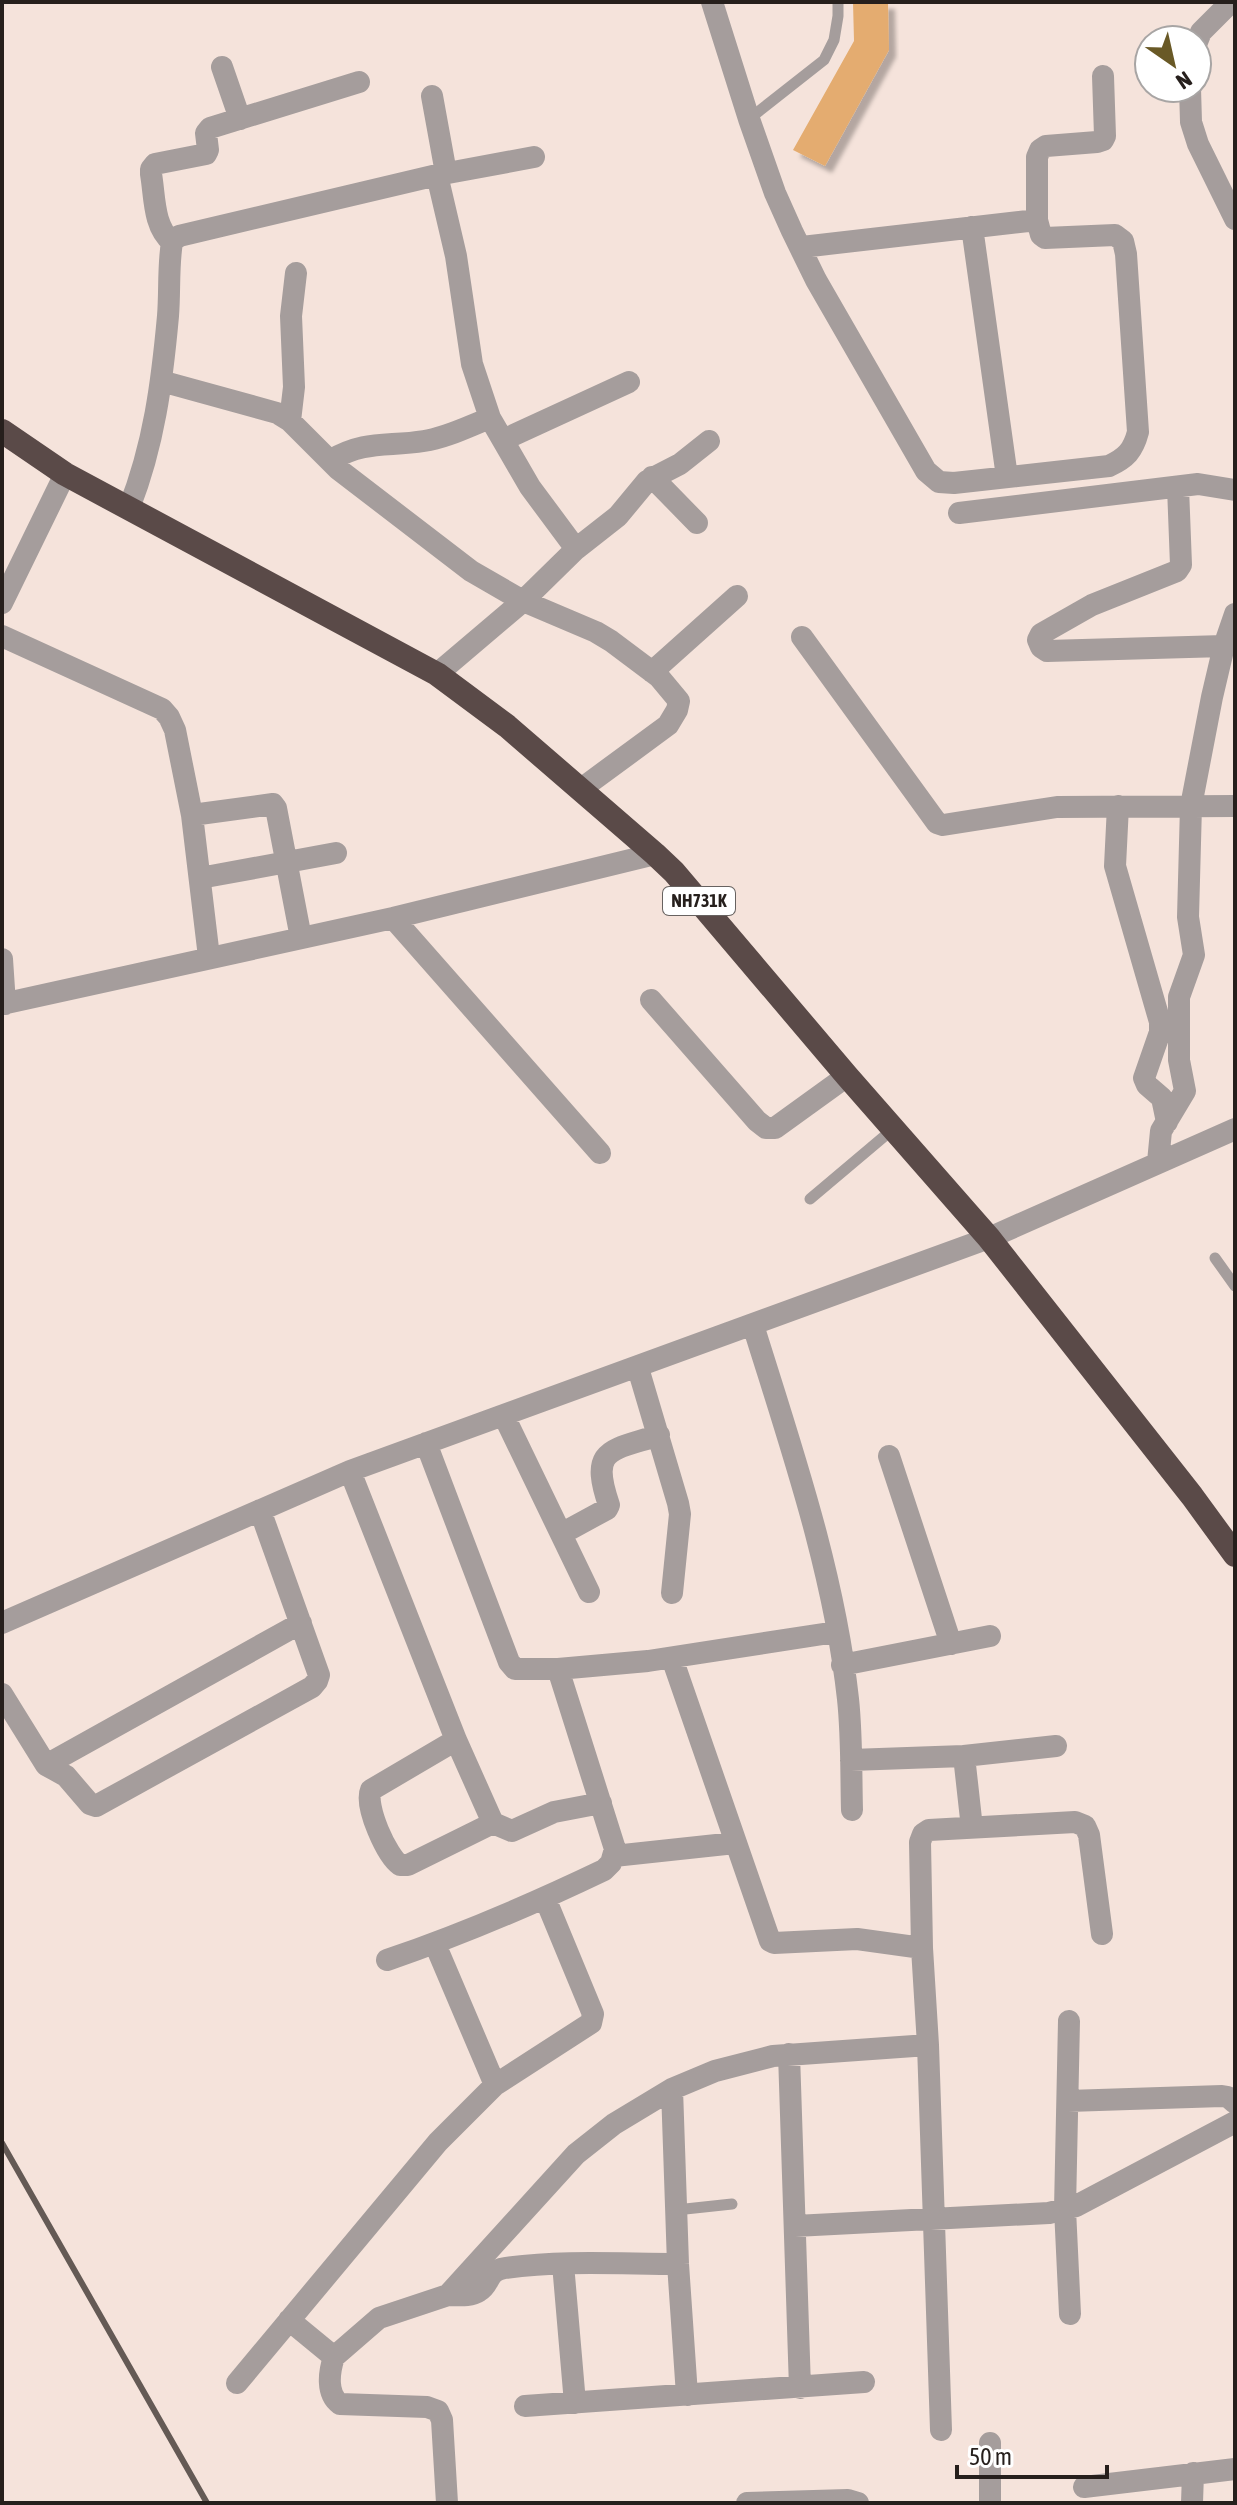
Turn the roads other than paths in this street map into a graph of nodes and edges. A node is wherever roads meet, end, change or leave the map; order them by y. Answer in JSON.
{"nodes":[{"id":1,"x":712,"y":2,"type":"edge"},
{"id":2,"x":838,"y":2,"type":"edge"},
{"id":3,"x":1231,"y":2,"type":"edge"},
{"id":4,"x":1209,"y":24,"type":"edge"},
{"id":5,"x":222,"y":67,"type":"dead end"},
{"id":6,"x":1103,"y":76,"type":"dead end"},
{"id":7,"x":359,"y":82,"type":"dead end"},
{"id":8,"x":432,"y":96,"type":"dead end"},
{"id":9,"x":1190,"y":104,"type":"edge"},
{"id":10,"x":240,"y":119,"type":"junction"},
{"id":11,"x":749,"y":119,"type":"junction"},
{"id":12,"x":534,"y":157,"type":"dead end"},
{"id":13,"x":442,"y":174,"type":"junction"},
{"id":14,"x":1235,"y":219,"type":"edge"},
{"id":15,"x":1037,"y":220,"type":"junction"},
{"id":16,"x":972,"y":227,"type":"junction"},
{"id":17,"x":172,"y":242,"type":"junction"},
{"id":18,"x":802,"y":247,"type":"junction"},
{"id":19,"x":296,"y":273,"type":"dead end"},
{"id":20,"x":161,"y":381,"type":"junction"},
{"id":21,"x":629,"y":382,"type":"dead end"},
{"id":22,"x":490,"y":418,"type":"junction"},
{"id":23,"x":290,"y":421,"type":"junction"},
{"id":24,"x":2,"y":431,"type":"edge"},
{"id":25,"x":503,"y":440,"type":"junction"},
{"id":26,"x":709,"y":441,"type":"dead end"},
{"id":27,"x":331,"y":460,"type":"junction"},
{"id":28,"x":65,"y":474,"type":"junction"},
{"id":29,"x":652,"y":477,"type":"junction"},
{"id":30,"x":1007,"y":477,"type":"junction"},
{"id":31,"x":1178,"y":487,"type":"junction"},
{"id":32,"x":1235,"y":490,"type":"edge"},
{"id":33,"x":129,"y":508,"type":"junction"},
{"id":34,"x":959,"y":513,"type":"dead end"},
{"id":35,"x":697,"y":523,"type":"dead end"},
{"id":36,"x":576,"y":549,"type":"junction"},
{"id":37,"x":737,"y":596,"type":"dead end"},
{"id":38,"x":523,"y":601,"type":"junction"},
{"id":39,"x":2,"y":603,"type":"edge"},
{"id":40,"x":1235,"y":614,"type":"edge"},
{"id":41,"x":2,"y":636,"type":"edge"},
{"id":42,"x":802,"y":637,"type":"dead end"},
{"id":43,"x":1224,"y":646,"type":"junction"},
{"id":44,"x":652,"y":672,"type":"junction"},
{"id":45,"x":437,"y":674,"type":"junction"},
{"id":46,"x":1212,"y":697,"type":"junction"},
{"id":47,"x":1235,"y":698,"type":"edge"},
{"id":48,"x":581,"y":789,"type":"junction"},
{"id":49,"x":1118,"y":806,"type":"junction"},
{"id":50,"x":1191,"y":806,"type":"junction"},
{"id":51,"x":1235,"y":806,"type":"edge"},
{"id":52,"x":192,"y":815,"type":"junction"},
{"id":53,"x":336,"y":853,"type":"dead end"},
{"id":54,"x":655,"y":854,"type":"junction"},
{"id":55,"x":286,"y":862,"type":"junction"},
{"id":56,"x":200,"y":878,"type":"junction"},
{"id":57,"x":393,"y":918,"type":"junction"},
{"id":58,"x":301,"y":938,"type":"junction"},
{"id":59,"x":209,"y":957,"type":"junction"},
{"id":60,"x":2,"y":959,"type":"edge"},
{"id":61,"x":651,"y":1000,"type":"dead end"},
{"id":62,"x":4,"y":1004,"type":"edge"},
{"id":63,"x":847,"y":1076,"type":"junction"},
{"id":64,"x":1167,"y":1122,"type":"junction"},
{"id":65,"x":893,"y":1129,"type":"junction"},
{"id":66,"x":1235,"y":1129,"type":"edge"},
{"id":67,"x":600,"y":1153,"type":"dead end"},
{"id":68,"x":1158,"y":1162,"type":"junction"},
{"id":69,"x":810,"y":1199,"type":"dead end"},
{"id":70,"x":989,"y":1238,"type":"junction"},
{"id":71,"x":1215,"y":1258,"type":"dead end"},
{"id":72,"x":1235,"y":1286,"type":"edge"},
{"id":73,"x":753,"y":1325,"type":"junction"},
{"id":74,"x":638,"y":1368,"type":"junction"},
{"id":75,"x":504,"y":1416,"type":"junction"},
{"id":76,"x":659,"y":1435,"type":"junction"},
{"id":77,"x":426,"y":1443,"type":"junction"},
{"id":78,"x":889,"y":1456,"type":"dead end"},
{"id":79,"x":350,"y":1471,"type":"junction"},
{"id":80,"x":260,"y":1510,"type":"junction"},
{"id":81,"x":561,"y":1534,"type":"junction"},
{"id":82,"x":1235,"y":1555,"type":"edge"},
{"id":83,"x":589,"y":1592,"type":"dead end"},
{"id":84,"x":672,"y":1593,"type":"dead end"},
{"id":85,"x":2,"y":1623,"type":"edge"},
{"id":86,"x":301,"y":1623,"type":"junction"},
{"id":87,"x":836,"y":1632,"type":"junction"},
{"id":88,"x":990,"y":1636,"type":"dead end"},
{"id":89,"x":951,"y":1644,"type":"junction"},
{"id":90,"x":672,"y":1658,"type":"junction"},
{"id":91,"x":842,"y":1665,"type":"junction"},
{"id":92,"x":558,"y":1669,"type":"junction"},
{"id":93,"x":2,"y":1694,"type":"edge"},
{"id":94,"x":456,"y":1740,"type":"junction"},
{"id":95,"x":1056,"y":1746,"type":"dead end"},
{"id":96,"x":964,"y":1756,"type":"junction"},
{"id":97,"x":851,"y":1760,"type":"junction"},
{"id":98,"x":46,"y":1765,"type":"junction"},
{"id":99,"x":601,"y":1803,"type":"junction"},
{"id":100,"x":852,"y":1810,"type":"dead end"},
{"id":101,"x":493,"y":1823,"type":"junction"},
{"id":102,"x":972,"y":1828,"type":"junction"},
{"id":103,"x":735,"y":1843,"type":"junction"},
{"id":104,"x":614,"y":1856,"type":"junction"},
{"id":105,"x":545,"y":1898,"type":"junction"},
{"id":106,"x":1102,"y":1934,"type":"dead end"},
{"id":107,"x":435,"y":1944,"type":"junction"},
{"id":108,"x":922,"y":1948,"type":"junction"},
{"id":109,"x":387,"y":1960,"type":"dead end"},
{"id":110,"x":1069,"y":2021,"type":"dead end"},
{"id":111,"x":928,"y":2045,"type":"junction"},
{"id":112,"x":789,"y":2054,"type":"junction"},
{"id":113,"x":495,"y":2085,"type":"junction"},
{"id":114,"x":672,"y":2089,"type":"junction"},
{"id":115,"x":1068,"y":2101,"type":"junction"},
{"id":116,"x":1235,"y":2103,"type":"edge"},
{"id":117,"x":1235,"y":2122,"type":"edge"},
{"id":118,"x":732,"y":2204,"type":"dead end"},
{"id":119,"x":1065,"y":2209,"type":"junction"},
{"id":120,"x":676,"y":2210,"type":"junction"},
{"id":121,"x":934,"y":2220,"type":"junction"},
{"id":122,"x":795,"y":2226,"type":"junction"},
{"id":123,"x":563,"y":2264,"type":"junction"},
{"id":124,"x":678,"y":2264,"type":"junction"},
{"id":125,"x":448,"y":2295,"type":"junction"},
{"id":126,"x":1070,"y":2314,"type":"dead end"},
{"id":127,"x":289,"y":2320,"type":"junction"},
{"id":128,"x":334,"y":2357,"type":"junction"},
{"id":129,"x":864,"y":2382,"type":"dead end"},
{"id":130,"x":237,"y":2383,"type":"dead end"},
{"id":131,"x":800,"y":2388,"type":"junction"},
{"id":132,"x":687,"y":2395,"type":"junction"},
{"id":133,"x":575,"y":2403,"type":"junction"},
{"id":134,"x":525,"y":2406,"type":"dead end"},
{"id":135,"x":941,"y":2430,"type":"dead end"},
{"id":136,"x":990,"y":2443,"type":"dead end"},
{"id":137,"x":1235,"y":2469,"type":"edge"},
{"id":138,"x":1193,"y":2473,"type":"junction"},
{"id":139,"x":1084,"y":2487,"type":"dead end"},
{"id":140,"x":447,"y":2503,"type":"edge"},
{"id":141,"x":747,"y":2503,"type":"edge"},
{"id":142,"x":858,"y":2503,"type":"edge"},
{"id":143,"x":990,"y":2503,"type":"edge"},
{"id":144,"x":1192,"y":2503,"type":"edge"}],
"edges":[{"from":1,"to":11,"type":"street"},
{"from":2,"to":11,"type":"lane"},
{"from":3,"to":4,"type":"street"},
{"from":5,"to":10,"type":"street"},
{"from":6,"to":15,"type":"street"},
{"from":7,"to":10,"type":"street"},
{"from":8,"to":13,"type":"street"},
{"from":9,"to":14,"type":"street"},
{"from":10,"to":17,"type":"street"},
{"from":11,"to":18,"type":"street"},
{"from":12,"to":13,"type":"street"},
{"from":13,"to":17,"type":"street"},
{"from":13,"to":22,"type":"street"},
{"from":15,"to":16,"type":"street"},
{"from":15,"to":30,"type":"street"},
{"from":16,"to":18,"type":"street"},
{"from":16,"to":30,"type":"street"},
{"from":17,"to":20,"type":"street"},
{"from":18,"to":30,"type":"street"},
{"from":19,"to":23,"type":"street"},
{"from":20,"to":23,"type":"street"},
{"from":20,"to":33,"type":"street"},
{"from":21,"to":25,"type":"street"},
{"from":22,"to":25,"type":"street"},
{"from":22,"to":27,"type":"street"},
{"from":23,"to":27,"type":"street"},
{"from":24,"to":28,"type":"highway","number":"NH731K"},
{"from":25,"to":36,"type":"street"},
{"from":26,"to":29,"type":"street"},
{"from":27,"to":38,"type":"street"},
{"from":28,"to":33,"type":"highway","number":"NH731K"},
{"from":28,"to":39,"type":"street"},
{"from":29,"to":35,"type":"street"},
{"from":29,"to":36,"type":"street"},
{"from":31,"to":32,"type":"street"},
{"from":31,"to":34,"type":"street"},
{"from":31,"to":43,"type":"street"},
{"from":33,"to":45,"type":"highway","number":"NH731K"},
{"from":36,"to":38,"type":"street"},
{"from":37,"to":44,"type":"street"},
{"from":38,"to":44,"type":"street"},
{"from":38,"to":45,"type":"street"},
{"from":40,"to":43,"type":"street"},
{"from":41,"to":52,"type":"street"},
{"from":42,"to":49,"type":"street"},
{"from":43,"to":46,"type":"street"},
{"from":44,"to":48,"type":"street"},
{"from":45,"to":48,"type":"highway","number":"NH731K"},
{"from":46,"to":47,"type":"street"},
{"from":46,"to":50,"type":"street"},
{"from":48,"to":54,"type":"highway","number":"NH731K"},
{"from":49,"to":50,"type":"street"},
{"from":49,"to":64,"type":"street"},
{"from":50,"to":51,"type":"street"},
{"from":50,"to":64,"type":"street"},
{"from":52,"to":55,"type":"street"},
{"from":52,"to":56,"type":"street"},
{"from":53,"to":55,"type":"street"},
{"from":54,"to":57,"type":"street"},
{"from":54,"to":63,"type":"highway","number":"NH731K"},
{"from":55,"to":56,"type":"street"},
{"from":55,"to":58,"type":"street"},
{"from":56,"to":59,"type":"street"},
{"from":57,"to":58,"type":"street"},
{"from":57,"to":67,"type":"street"},
{"from":58,"to":59,"type":"street"},
{"from":59,"to":62,"type":"street"},
{"from":60,"to":62,"type":"street"},
{"from":61,"to":63,"type":"street"},
{"from":63,"to":65,"type":"highway","number":"NH731K"},
{"from":64,"to":68,"type":"street"},
{"from":65,"to":69,"type":"lane"},
{"from":65,"to":70,"type":"highway","number":"NH731K"},
{"from":66,"to":68,"type":"street"},
{"from":68,"to":70,"type":"street"},
{"from":70,"to":73,"type":"street"},
{"from":70,"to":82,"type":"highway","number":"NH731K"},
{"from":71,"to":72,"type":"lane"},
{"from":73,"to":74,"type":"street"},
{"from":73,"to":87,"type":"street"},
{"from":74,"to":75,"type":"street"},
{"from":74,"to":76,"type":"street"},
{"from":75,"to":77,"type":"street"},
{"from":75,"to":81,"type":"street"},
{"from":76,"to":81,"type":"street"},
{"from":76,"to":84,"type":"street"},
{"from":77,"to":79,"type":"street"},
{"from":77,"to":92,"type":"street"},
{"from":78,"to":89,"type":"street"},
{"from":79,"to":80,"type":"street"},
{"from":79,"to":94,"type":"street"},
{"from":80,"to":85,"type":"street"},
{"from":80,"to":86,"type":"street"},
{"from":81,"to":83,"type":"street"},
{"from":86,"to":98,"type":"street"},
{"from":86,"to":98,"type":"street"},
{"from":87,"to":90,"type":"street"},
{"from":87,"to":91,"type":"street"},
{"from":88,"to":89,"type":"street"},
{"from":89,"to":91,"type":"street"},
{"from":90,"to":92,"type":"street"},
{"from":90,"to":103,"type":"street"},
{"from":91,"to":97,"type":"street"},
{"from":92,"to":99,"type":"street"},
{"from":93,"to":98,"type":"street"},
{"from":94,"to":101,"type":"street"},
{"from":94,"to":101,"type":"street"},
{"from":95,"to":96,"type":"street"},
{"from":96,"to":97,"type":"street"},
{"from":96,"to":102,"type":"street"},
{"from":97,"to":100,"type":"street"},
{"from":99,"to":101,"type":"street"},
{"from":99,"to":104,"type":"street"},
{"from":102,"to":106,"type":"street"},
{"from":102,"to":108,"type":"street"},
{"from":103,"to":104,"type":"street"},
{"from":103,"to":108,"type":"street"},
{"from":104,"to":105,"type":"street"},
{"from":105,"to":107,"type":"street"},
{"from":105,"to":113,"type":"street"},
{"from":107,"to":109,"type":"street"},
{"from":107,"to":113,"type":"street"},
{"from":108,"to":111,"type":"street"},
{"from":110,"to":115,"type":"street"},
{"from":111,"to":112,"type":"street"},
{"from":111,"to":121,"type":"street"},
{"from":112,"to":114,"type":"street"},
{"from":112,"to":122,"type":"street"},
{"from":113,"to":127,"type":"street"},
{"from":114,"to":120,"type":"street"},
{"from":114,"to":125,"type":"street"},
{"from":115,"to":116,"type":"street"},
{"from":115,"to":119,"type":"street"},
{"from":117,"to":119,"type":"street"},
{"from":118,"to":120,"type":"lane"},
{"from":119,"to":121,"type":"street"},
{"from":119,"to":126,"type":"street"},
{"from":120,"to":124,"type":"street"},
{"from":121,"to":122,"type":"street"},
{"from":121,"to":135,"type":"street"},
{"from":122,"to":131,"type":"street"},
{"from":123,"to":124,"type":"street"},
{"from":123,"to":125,"type":"street"},
{"from":123,"to":133,"type":"street"},
{"from":124,"to":132,"type":"street"},
{"from":125,"to":128,"type":"street"},
{"from":127,"to":128,"type":"street"},
{"from":127,"to":130,"type":"street"},
{"from":128,"to":140,"type":"street"},
{"from":129,"to":131,"type":"street"},
{"from":131,"to":132,"type":"street"},
{"from":132,"to":133,"type":"street"},
{"from":133,"to":134,"type":"street"},
{"from":136,"to":143,"type":"street"},
{"from":137,"to":138,"type":"street"},
{"from":138,"to":139,"type":"street"},
{"from":138,"to":144,"type":"street"},
{"from":141,"to":142,"type":"street"}]}
